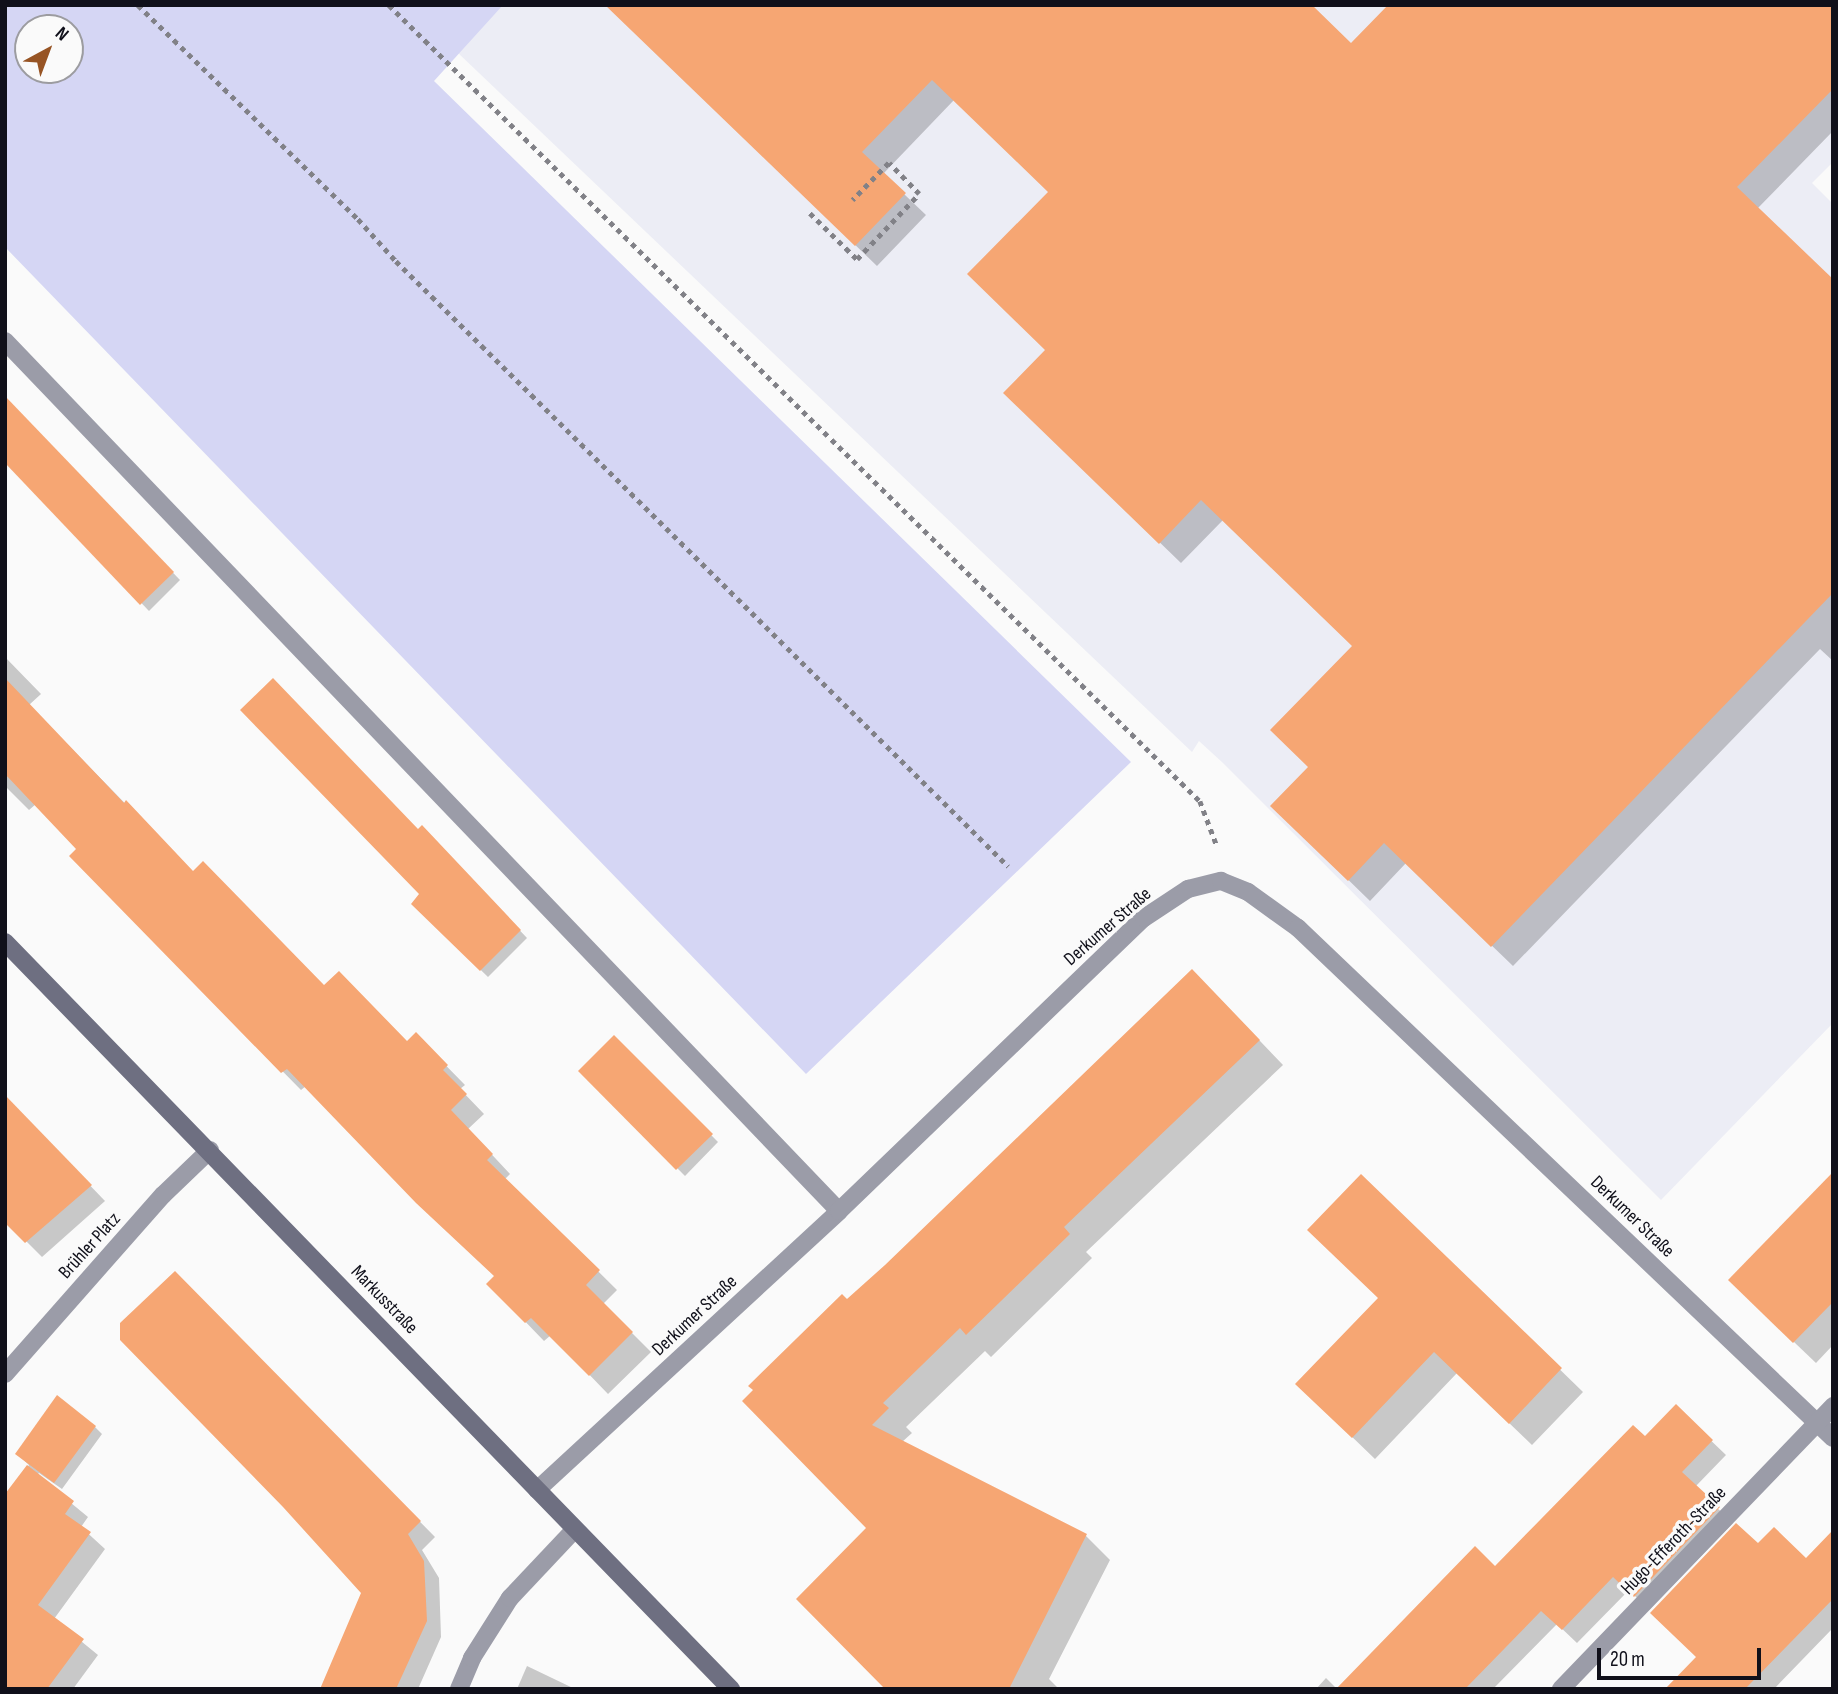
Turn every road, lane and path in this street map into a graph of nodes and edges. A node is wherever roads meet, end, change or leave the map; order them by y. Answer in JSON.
{"nodes":[{"id":1,"x":138,"y":5,"type":"edge"},
{"id":2,"x":389,"y":5,"type":"edge"},
{"id":3,"x":853,"y":200,"type":"dead end"},
{"id":4,"x":810,"y":213,"type":"dead end"},
{"id":5,"x":5,"y":341,"type":"edge"},
{"id":6,"x":1007,"y":866,"type":"dead end"},
{"id":7,"x":1221,"y":881,"type":"junction"},
{"id":8,"x":5,"y":942,"type":"edge"},
{"id":9,"x":210,"y":1150,"type":"junction"},
{"id":10,"x":839,"y":1211,"type":"junction"},
{"id":11,"x":5,"y":1374,"type":"edge"},
{"id":12,"x":1833,"y":1406,"type":"edge"},
{"id":13,"x":1817,"y":1423,"type":"junction"},
{"id":14,"x":1833,"y":1438,"type":"edge"},
{"id":15,"x":537,"y":1490,"type":"junction"},
{"id":16,"x":573,"y":1530,"type":"junction"},
{"id":17,"x":459,"y":1689,"type":"edge"},
{"id":18,"x":731,"y":1689,"type":"edge"},
{"id":19,"x":1560,"y":1689,"type":"edge"}],
"edges":[{"from":1,"to":6,"type":"path"},
{"from":2,"to":7,"type":"path"},
{"from":3,"to":4,"type":"path"},
{"from":5,"to":10,"type":"street"},
{"from":7,"to":10,"type":"street","name":"Derkumer Straße"},
{"from":7,"to":13,"type":"street","name":"Derkumer Straße"},
{"from":8,"to":9,"type":"street","name":"Markusstraße"},
{"from":9,"to":11,"type":"street","name":"Brühler Platz"},
{"from":9,"to":15,"type":"street","name":"Markusstraße"},
{"from":10,"to":15,"type":"street","name":"Derkumer Straße"},
{"from":12,"to":13,"type":"street","name":"Hugo-Efferoth-Straße"},
{"from":13,"to":14,"type":"street","name":"Derkumer Straße"},
{"from":13,"to":19,"type":"street","name":"Hugo-Efferoth-Straße"},
{"from":15,"to":16,"type":"street","name":"Markusstraße"},
{"from":16,"to":17,"type":"street"},
{"from":16,"to":18,"type":"street","name":"Markusstraße"}]}
